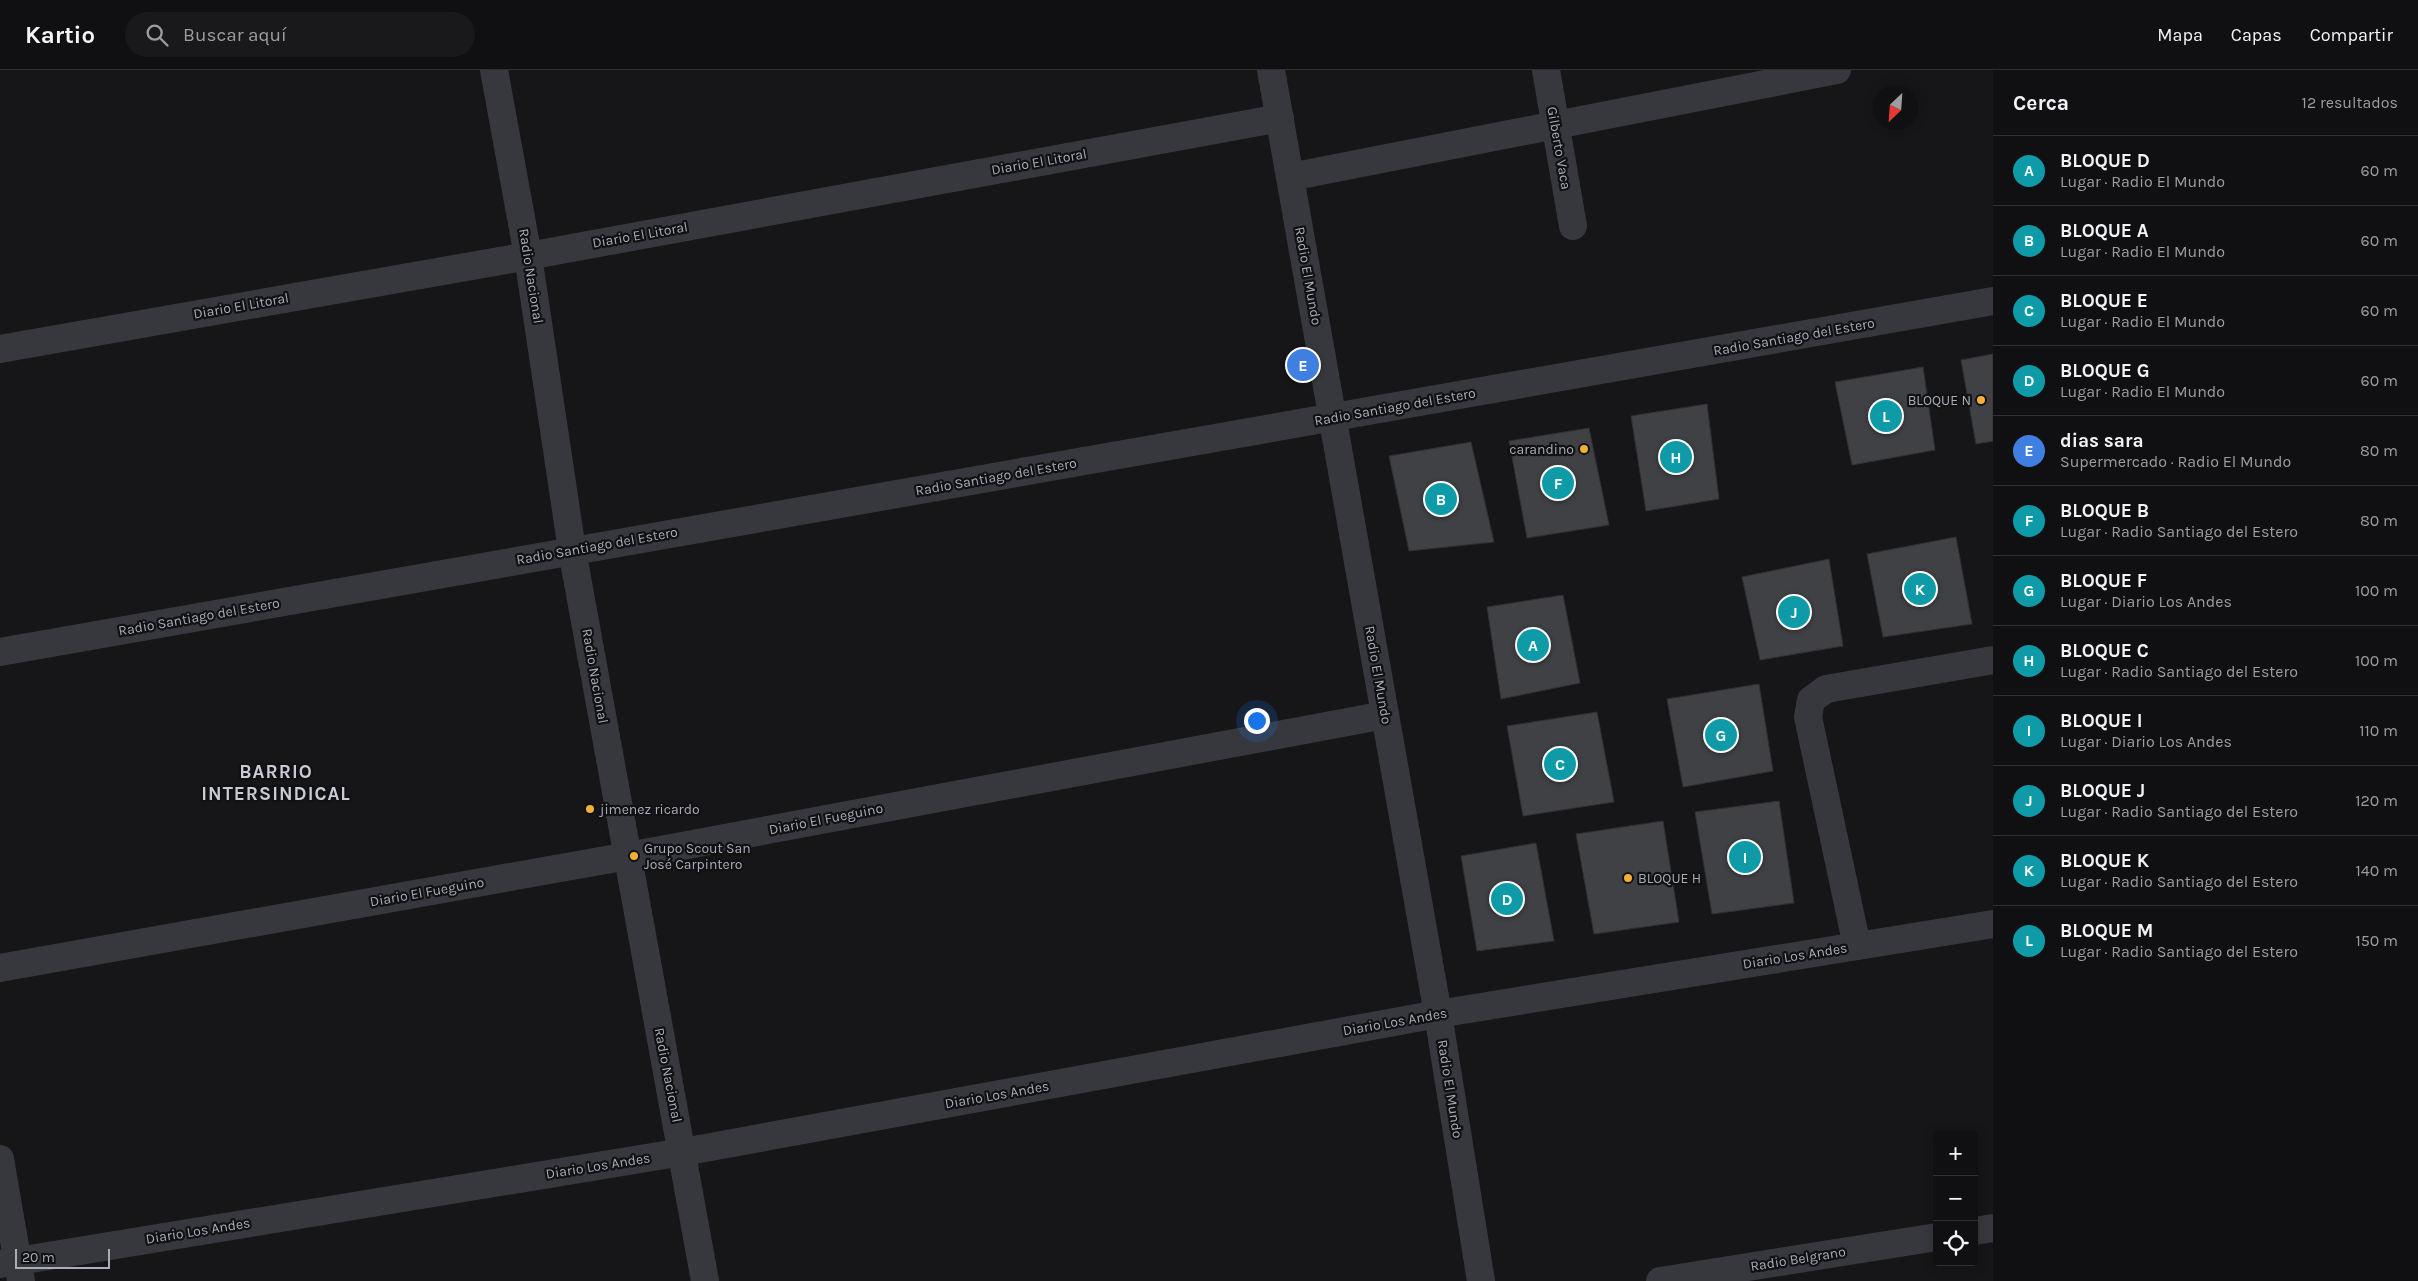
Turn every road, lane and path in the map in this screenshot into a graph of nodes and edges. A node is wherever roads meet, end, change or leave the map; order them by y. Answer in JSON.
{"nodes":[{"id":1,"x":494,"y":70,"type":"edge"},
{"id":2,"x":1271,"y":70,"type":"edge"},
{"id":3,"x":1546,"y":70,"type":"edge"},
{"id":4,"x":1837,"y":70,"type":"edge"},
{"id":5,"x":1805,"y":73,"type":"edge"},
{"id":6,"x":1280,"y":118,"type":"junction"},
{"id":7,"x":1555,"y":125,"type":"junction"},
{"id":8,"x":1290,"y":177,"type":"junction"},
{"id":9,"x":1573,"y":226,"type":"dead end"},
{"id":10,"x":528,"y":256,"type":"junction"},
{"id":11,"x":1993,"y":302,"type":"edge"},
{"id":12,"x":0,"y":349,"type":"edge"},
{"id":13,"x":1333,"y":418,"type":"junction"},
{"id":14,"x":572,"y":550,"type":"junction"},
{"id":15,"x":0,"y":652,"type":"edge"},
{"id":16,"x":1993,"y":660,"type":"edge"},
{"id":17,"x":1385,"y":715,"type":"junction"},
{"id":18,"x":628,"y":856,"type":"junction"},
{"id":19,"x":1993,"y":924,"type":"edge"},
{"id":20,"x":1857,"y":946,"type":"junction"},
{"id":21,"x":0,"y":968,"type":"edge"},
{"id":22,"x":1438,"y":1014,"type":"junction"},
{"id":23,"x":683,"y":1152,"type":"junction"},
{"id":24,"x":0,"y":1159,"type":"edge"},
{"id":25,"x":1993,"y":1228,"type":"edge"},
{"id":26,"x":1978,"y":1230,"type":"edge"},
{"id":27,"x":1933,"y":1238,"type":"edge"},
{"id":28,"x":13,"y":1268,"type":"edge"},
{"id":29,"x":705,"y":1281,"type":"edge"},
{"id":30,"x":1481,"y":1281,"type":"edge"},
{"id":31,"x":1660,"y":1281,"type":"edge"}],
"edges":[{"from":1,"to":10,"type":"street","name":"Radio Nacional"},
{"from":2,"to":6,"type":"street","name":"Radio El Mundo"},
{"from":3,"to":7,"type":"street","name":"Gilberto Vaca"},
{"from":4,"to":5,"type":"street"},
{"from":5,"to":7,"type":"street"},
{"from":6,"to":8,"type":"street","name":"Radio El Mundo"},
{"from":6,"to":10,"type":"street","name":"Diario El Litoral"},
{"from":7,"to":8,"type":"street"},
{"from":7,"to":9,"type":"street","name":"Gilberto Vaca"},
{"from":8,"to":13,"type":"street","name":"Radio El Mundo"},
{"from":10,"to":12,"type":"street","name":"Diario El Litoral"},
{"from":10,"to":14,"type":"street","name":"Radio Nacional"},
{"from":11,"to":13,"type":"street","name":"Radio Santiago del Estero"},
{"from":13,"to":14,"type":"street","name":"Radio Santiago del Estero"},
{"from":13,"to":17,"type":"street","name":"Radio El Mundo"},
{"from":14,"to":15,"type":"street","name":"Radio Santiago del Estero"},
{"from":14,"to":18,"type":"street","name":"Radio Nacional"},
{"from":16,"to":20,"type":"street"},
{"from":17,"to":18,"type":"street","name":"Diario El Fueguino"},
{"from":17,"to":22,"type":"street","name":"Radio El Mundo"},
{"from":18,"to":21,"type":"street","name":"Diario El Fueguino"},
{"from":18,"to":23,"type":"street","name":"Radio Nacional"},
{"from":19,"to":20,"type":"street","name":"Diario Los Andes"},
{"from":20,"to":22,"type":"street","name":"Diario Los Andes"},
{"from":22,"to":23,"type":"street","name":"Diario Los Andes"},
{"from":22,"to":30,"type":"street","name":"Radio El Mundo"},
{"from":23,"to":28,"type":"street","name":"Diario Los Andes"},
{"from":23,"to":29,"type":"street","name":"Radio Nacional"},
{"from":24,"to":28,"type":"street"},
{"from":25,"to":26,"type":"street"},
{"from":27,"to":31,"type":"street","name":"Radio Belgrano"}]}
